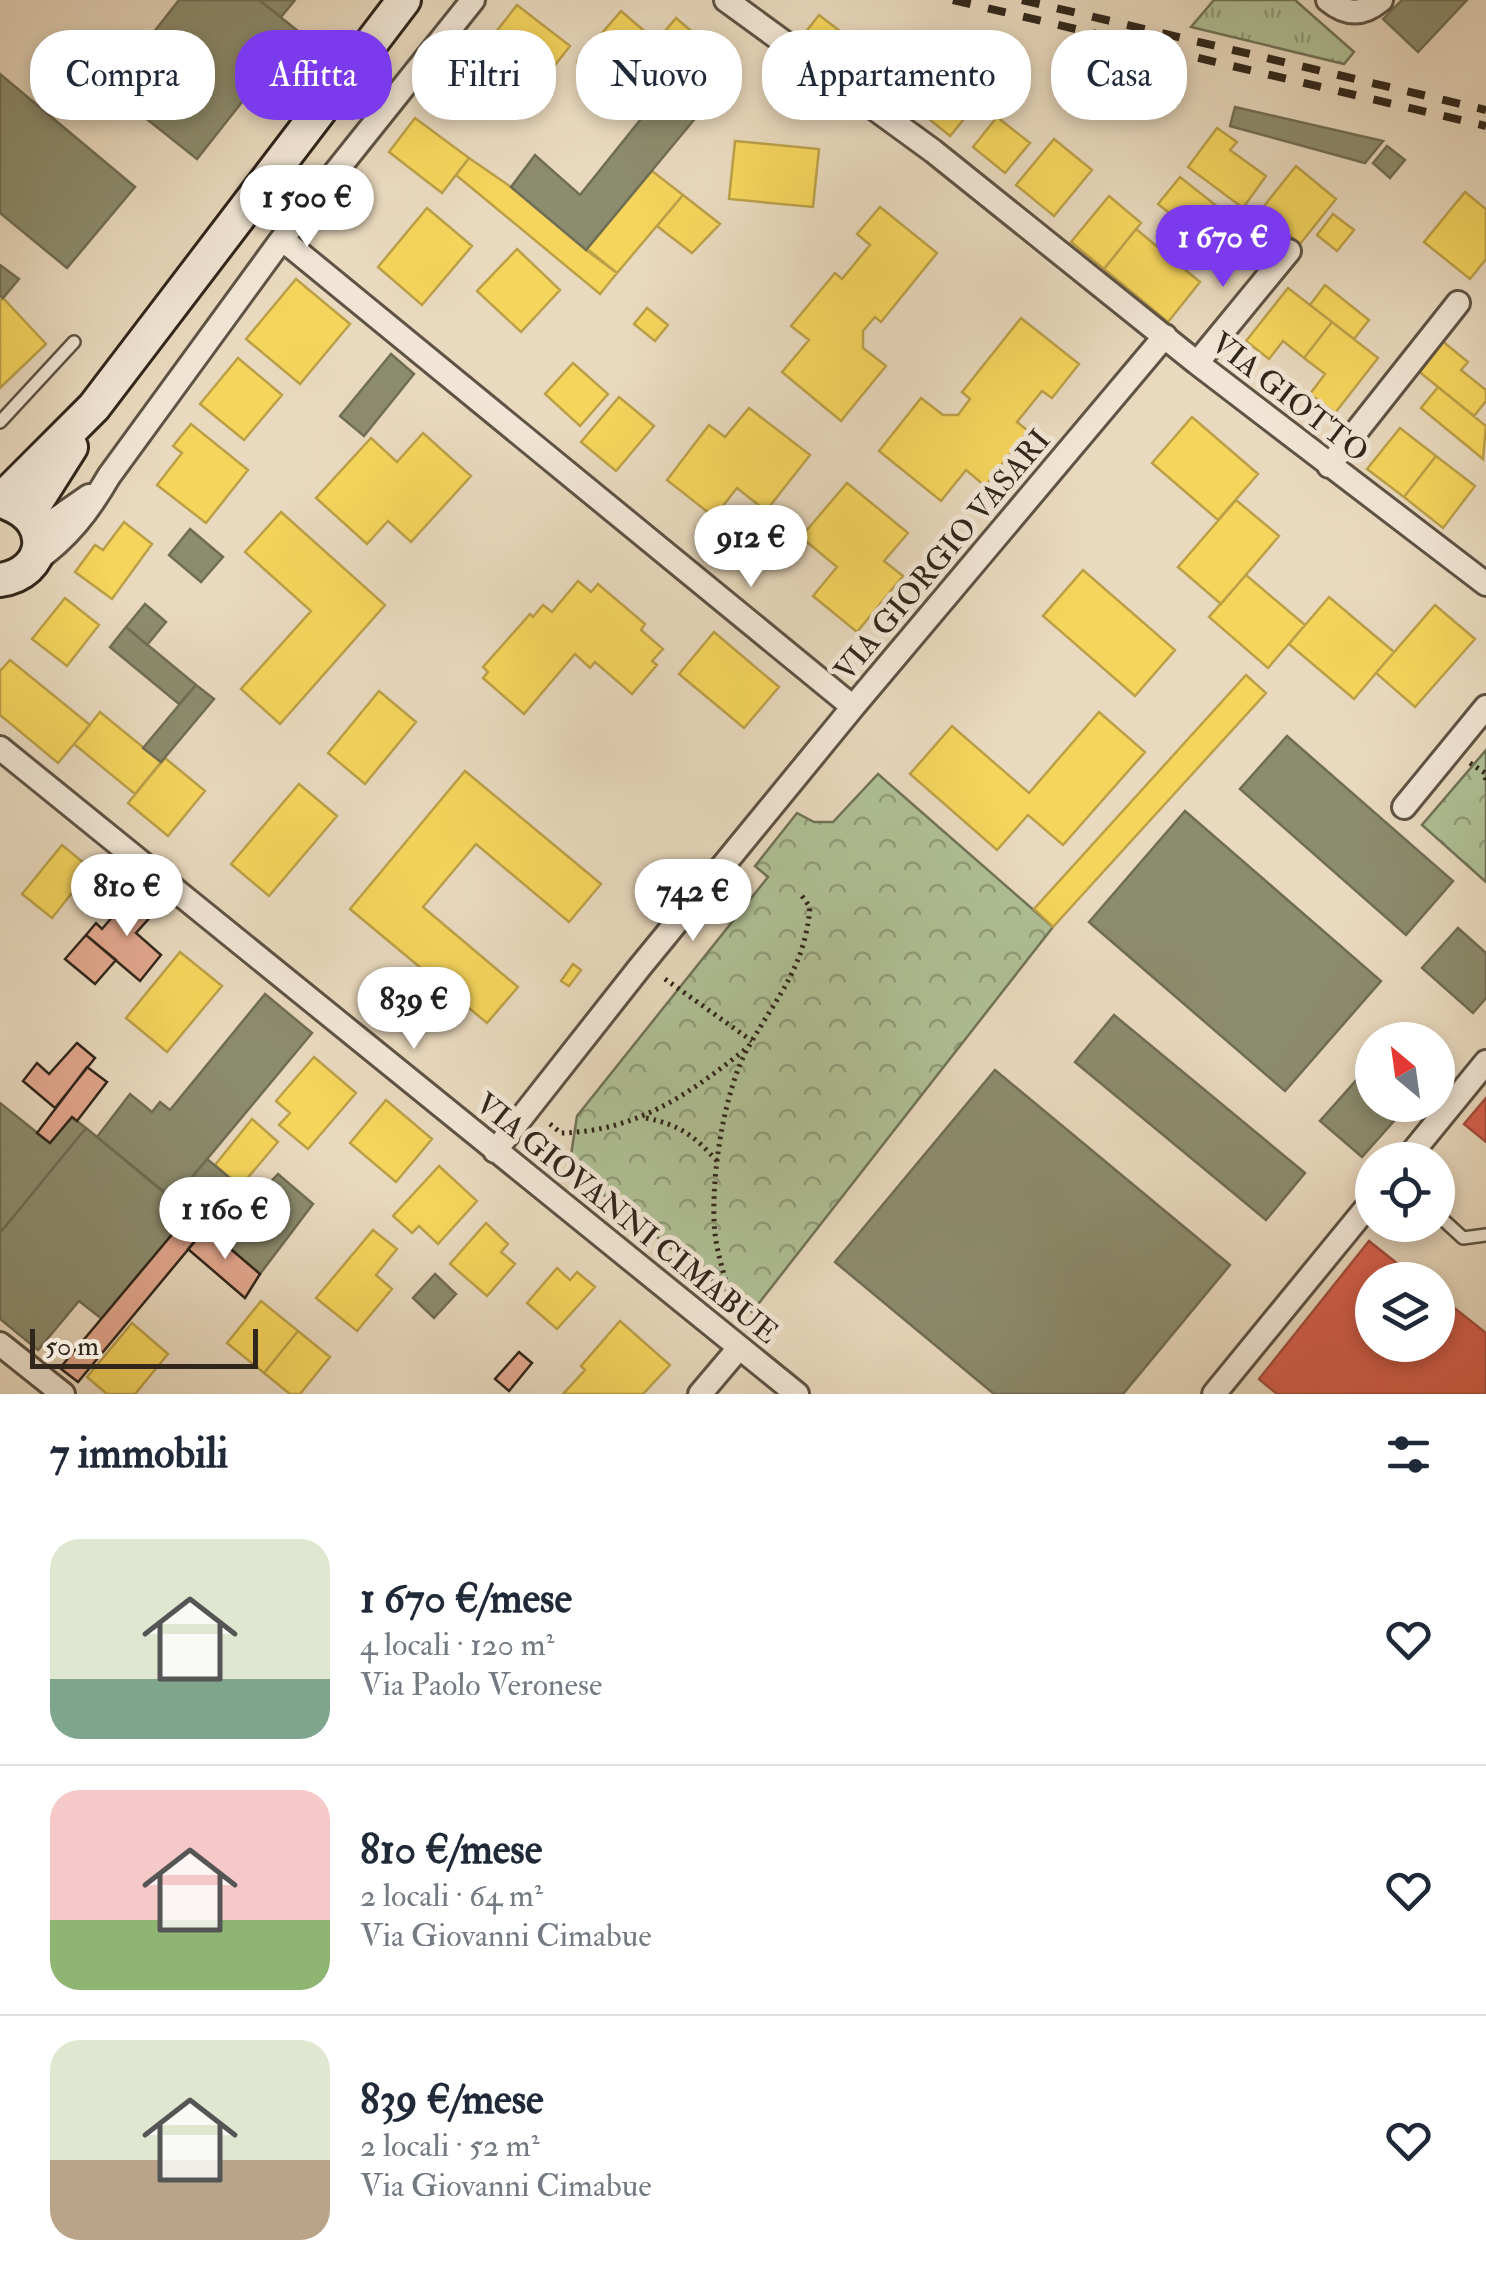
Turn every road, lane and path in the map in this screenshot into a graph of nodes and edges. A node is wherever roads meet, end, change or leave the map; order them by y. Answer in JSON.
{"nodes":[{"id":1,"x":404,"y":0,"type":"edge"},
{"id":2,"x":473,"y":0,"type":"edge"},
{"id":3,"x":726,"y":0,"type":"edge"},
{"id":4,"x":1328,"y":0,"type":"edge"},
{"id":5,"x":1381,"y":0,"type":"edge"},
{"id":6,"x":282,"y":239,"type":"junction"},
{"id":7,"x":1289,"y":251,"type":"dead end"},
{"id":8,"x":1458,"y":304,"type":"dead end"},
{"id":9,"x":1165,"y":336,"type":"junction"},
{"id":10,"x":74,"y":342,"type":"dead end"},
{"id":11,"x":1197,"y":363,"type":"junction"},
{"id":12,"x":0,"y":422,"type":"edge"},
{"id":13,"x":1329,"y":466,"type":"junction"},
{"id":14,"x":110,"y":476,"type":"junction"},
{"id":15,"x":16,"y":511,"type":"edge"},
{"id":16,"x":1482,"y":574,"type":"edge"},
{"id":17,"x":12,"y":580,"type":"edge"},
{"id":18,"x":1486,"y":706,"type":"edge"},
{"id":19,"x":853,"y":707,"type":"junction"},
{"id":20,"x":0,"y":748,"type":"edge"},
{"id":21,"x":1404,"y":807,"type":"dead end"},
{"id":22,"x":799,"y":892,"type":"dead end"},
{"id":23,"x":640,"y":967,"type":"junction"},
{"id":24,"x":752,"y":1041,"type":"junction"},
{"id":25,"x":747,"y":1048,"type":"junction"},
{"id":26,"x":1486,"y":1062,"type":"edge"},
{"id":27,"x":528,"y":1106,"type":"junction"},
{"id":28,"x":644,"y":1118,"type":"junction"},
{"id":29,"x":1421,"y":1142,"type":"edge"},
{"id":30,"x":495,"y":1151,"type":"junction"},
{"id":31,"x":718,"y":1162,"type":"junction"},
{"id":32,"x":1355,"y":1221,"type":"edge"},
{"id":33,"x":1455,"y":1231,"type":"edge"},
{"id":34,"x":1486,"y":1235,"type":"edge"},
{"id":35,"x":712,"y":1326,"type":"junction"},
{"id":36,"x":0,"y":1344,"type":"edge"},
{"id":37,"x":739,"y":1348,"type":"junction"},
{"id":38,"x":63,"y":1394,"type":"edge"},
{"id":39,"x":700,"y":1394,"type":"edge"},
{"id":40,"x":797,"y":1394,"type":"edge"},
{"id":41,"x":1214,"y":1394,"type":"edge"}],
"edges":[{"from":1,"to":15,"type":"street"},
{"from":2,"to":6,"type":"street"},
{"from":3,"to":9,"type":"street","name":"VIA GIOTTO"},
{"from":4,"to":5,"type":"street"},
{"from":6,"to":14,"type":"street"},
{"from":6,"to":19,"type":"street","name":"VIA GIORGIO VASARI"},
{"from":7,"to":11,"type":"street"},
{"from":8,"to":13,"type":"street"},
{"from":9,"to":11,"type":"street","name":"VIA GIOTTO"},
{"from":9,"to":19,"type":"street","name":"VIA GIORGIO VASARI"},
{"from":10,"to":12,"type":"lane"},
{"from":11,"to":13,"type":"street","name":"VIA GIOTTO"},
{"from":13,"to":16,"type":"street","name":"VIA GIOTTO"},
{"from":14,"to":15,"type":"street"},
{"from":14,"to":17,"type":"street"},
{"from":15,"to":17,"type":"street"},
{"from":18,"to":21,"type":"street"},
{"from":19,"to":23,"type":"street"},
{"from":20,"to":30,"type":"street","name":"VIA GIOVANNI CIMABUE"},
{"from":22,"to":24,"type":"path"},
{"from":23,"to":24,"type":"path"},
{"from":23,"to":27,"type":"street"},
{"from":24,"to":25,"type":"path"},
{"from":25,"to":28,"type":"path"},
{"from":25,"to":31,"type":"path"},
{"from":26,"to":29,"type":"street"},
{"from":27,"to":28,"type":"path"},
{"from":27,"to":30,"type":"street"},
{"from":28,"to":31,"type":"path"},
{"from":30,"to":35,"type":"street","name":"VIA GIOVANNI CIMABUE"},
{"from":31,"to":35,"type":"path"},
{"from":32,"to":41,"type":"street"},
{"from":33,"to":34,"type":"lane"},
{"from":35,"to":37,"type":"street","name":"VIA GIOVANNI CIMABUE"},
{"from":36,"to":38,"type":"street"},
{"from":37,"to":39,"type":"street"},
{"from":37,"to":40,"type":"street","name":"VIA GIOVANNI CIMABUE"}]}
